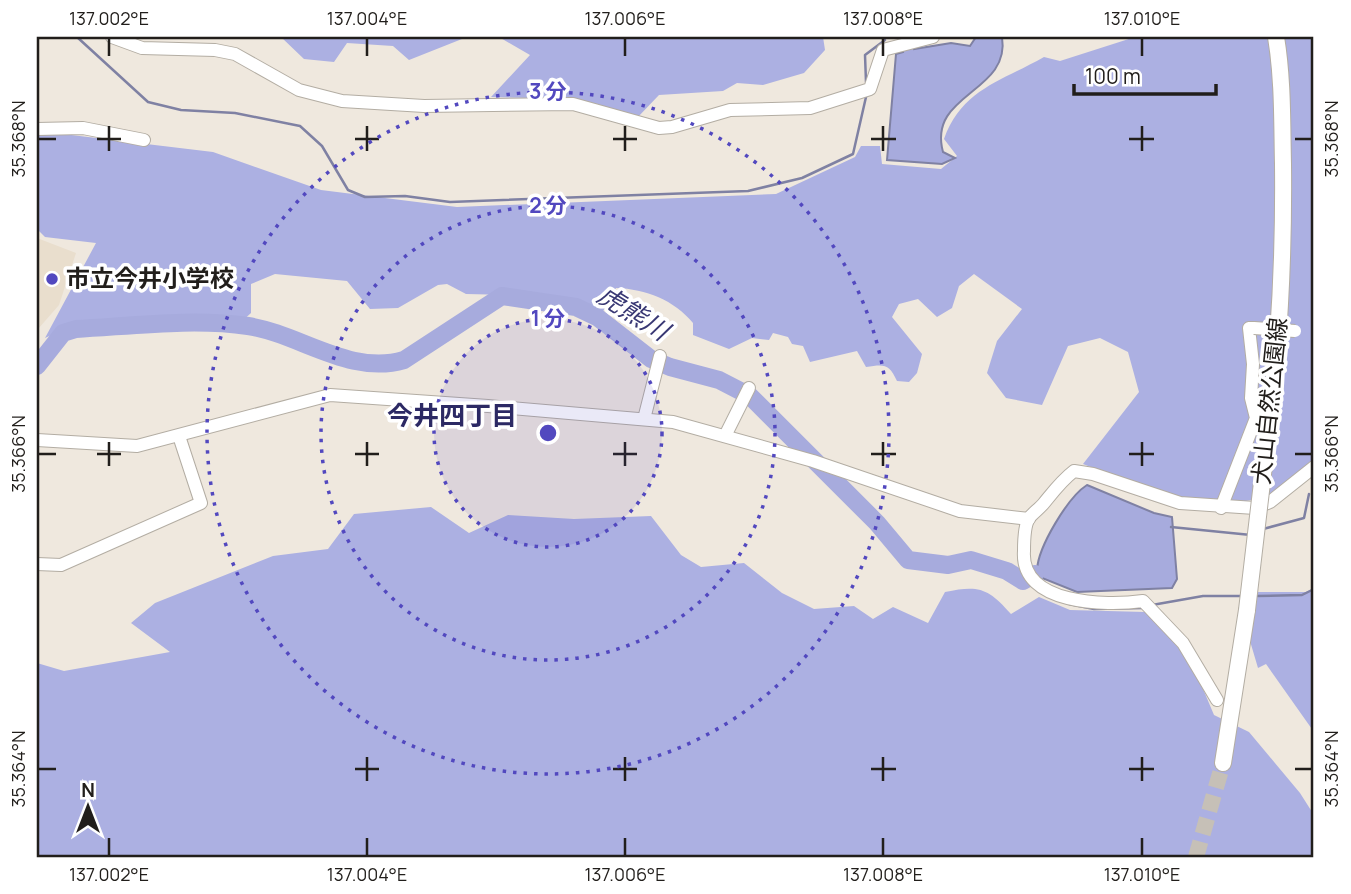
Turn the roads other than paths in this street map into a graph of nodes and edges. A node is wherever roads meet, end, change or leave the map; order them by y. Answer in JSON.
{"nodes":[{"id":1,"x":112,"y":37,"type":"edge"},
{"id":2,"x":933,"y":37,"type":"edge"},
{"id":3,"x":1276,"y":37,"type":"edge"},
{"id":4,"x":37,"y":129,"type":"edge"},
{"id":5,"x":144,"y":140,"type":"dead end"},
{"id":6,"x":1295,"y":331,"type":"dead end"},
{"id":7,"x":660,"y":356,"type":"dead end"},
{"id":8,"x":749,"y":388,"type":"dead end"},
{"id":9,"x":644,"y":419,"type":"junction"},
{"id":10,"x":179,"y":436,"type":"junction"},
{"id":11,"x":725,"y":436,"type":"junction"},
{"id":12,"x":37,"y":439,"type":"edge"},
{"id":13,"x":1314,"y":467,"type":"edge"},
{"id":14,"x":1222,"y":508,"type":"junction"},
{"id":15,"x":1029,"y":519,"type":"junction"},
{"id":16,"x":37,"y":564,"type":"edge"},
{"id":17,"x":1217,"y":700,"type":"dead end"},
{"id":18,"x":1223,"y":762,"type":"tunnel mouth"}],
"edges":[{"from":1,"to":2,"type":"street"},
{"from":3,"to":18,"type":"main road","name":"犬山自然公園線","bridge":true},
{"from":4,"to":5,"type":"street"},
{"from":6,"to":14,"type":"street","bridge":true},
{"from":7,"to":9,"type":"street"},
{"from":8,"to":11,"type":"street"},
{"from":9,"to":10,"type":"street"},
{"from":9,"to":11,"type":"street"},
{"from":10,"to":12,"type":"street"},
{"from":10,"to":16,"type":"street"},
{"from":11,"to":15,"type":"street"},
{"from":13,"to":14,"type":"street"},
{"from":14,"to":15,"type":"street"},
{"from":15,"to":17,"type":"street"}]}
